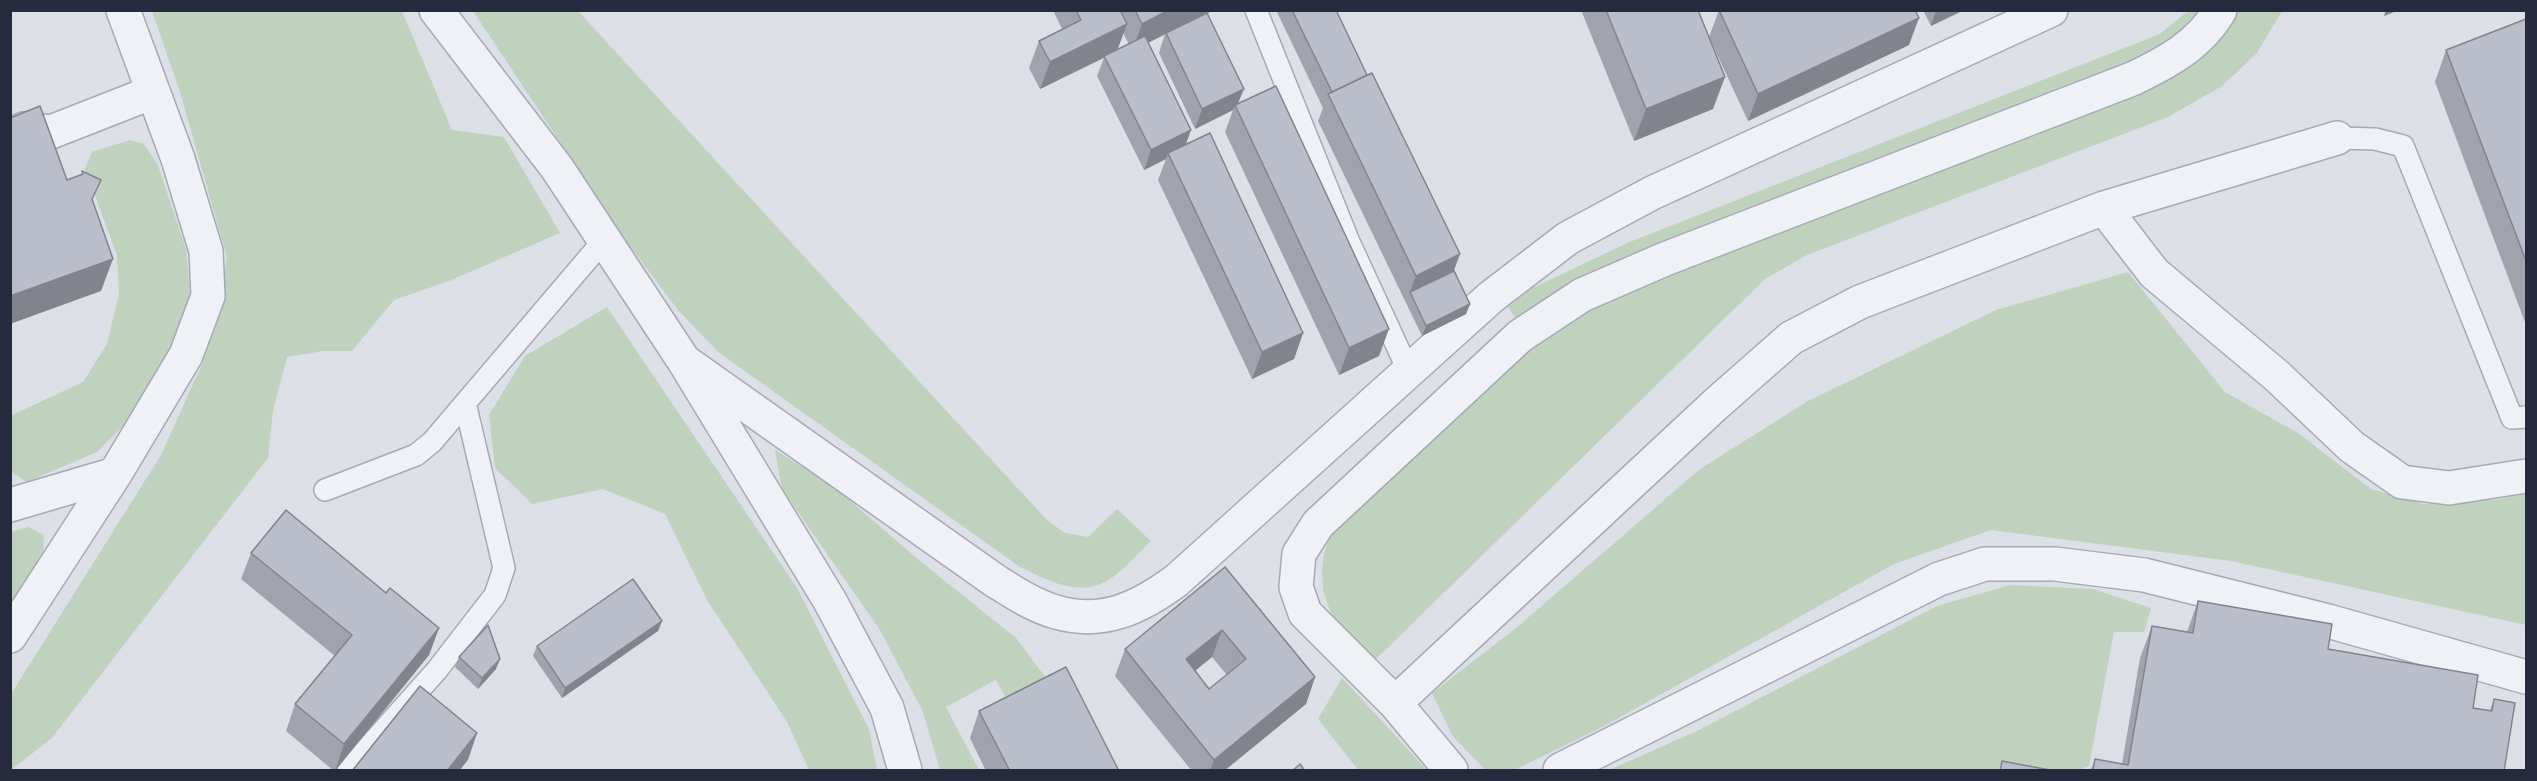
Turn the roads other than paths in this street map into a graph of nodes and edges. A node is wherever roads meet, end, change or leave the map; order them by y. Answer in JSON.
{"nodes":[{"id":1,"x":123,"y":10,"type":"edge"},
{"id":2,"x":436,"y":10,"type":"edge"},
{"id":3,"x":1256,"y":10,"type":"edge"},
{"id":4,"x":2051,"y":10,"type":"edge"},
{"id":5,"x":2220,"y":10,"type":"edge"},
{"id":6,"x":153,"y":92,"type":"junction"},
{"id":7,"x":10,"y":135,"type":"edge"},
{"id":8,"x":2337,"y":138,"type":"joint"},
{"id":9,"x":2104,"y":208,"type":"junction"},
{"id":10,"x":603,"y":240,"type":"junction"},
{"id":11,"x":684,"y":361,"type":"junction"},
{"id":12,"x":1408,"y":372,"type":"junction"},
{"id":13,"x":465,"y":403,"type":"junction"},
{"id":14,"x":2526,"y":417,"type":"edge"},
{"id":15,"x":115,"y":474,"type":"junction"},
{"id":16,"x":2526,"y":476,"type":"edge"},
{"id":17,"x":325,"y":490,"type":"dead end"},
{"id":18,"x":10,"y":505,"type":"edge"},
{"id":19,"x":10,"y":636,"type":"edge"},
{"id":20,"x":2526,"y":677,"type":"edge"},
{"id":21,"x":1395,"y":704,"type":"junction"},
{"id":22,"x":348,"y":771,"type":"edge"},
{"id":23,"x":905,"y":771,"type":"edge"},
{"id":24,"x":1451,"y":771,"type":"edge"},
{"id":25,"x":1560,"y":771,"type":"edge"}],
"edges":[{"from":1,"to":6,"type":"street"},
{"from":2,"to":10,"type":"street"},
{"from":3,"to":12,"type":"lane"},
{"from":4,"to":12,"type":"street"},
{"from":5,"to":21,"type":"street"},
{"from":6,"to":7,"type":"street"},
{"from":6,"to":15,"type":"street"},
{"from":8,"to":9,"type":"street"},
{"from":8,"to":14,"type":"lane"},
{"from":9,"to":16,"type":"street"},
{"from":9,"to":21,"type":"street"},
{"from":10,"to":11,"type":"street"},
{"from":10,"to":13,"type":"lane"},
{"from":11,"to":12,"type":"street"},
{"from":11,"to":23,"type":"street"},
{"from":13,"to":17,"type":"lane"},
{"from":13,"to":22,"type":"lane"},
{"from":15,"to":18,"type":"street"},
{"from":15,"to":19,"type":"street"},
{"from":20,"to":25,"type":"street"},
{"from":21,"to":24,"type":"street"}]}
